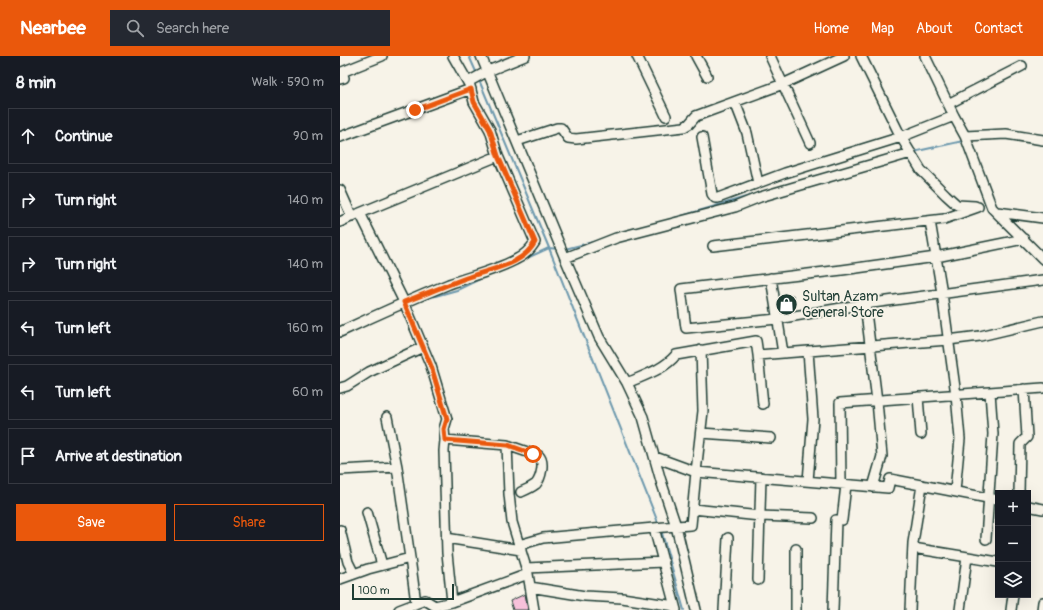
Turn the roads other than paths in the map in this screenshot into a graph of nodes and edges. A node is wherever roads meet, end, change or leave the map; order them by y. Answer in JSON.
{"nodes":[{"id":1,"x":382,"y":56,"type":"edge"},
{"id":2,"x":453,"y":56,"type":"edge"},
{"id":3,"x":481,"y":56,"type":"edge"},
{"id":4,"x":525,"y":56,"type":"edge"},
{"id":5,"x":637,"y":56,"type":"edge"},
{"id":6,"x":696,"y":56,"type":"edge"},
{"id":7,"x":770,"y":56,"type":"edge"},
{"id":8,"x":844,"y":56,"type":"edge"},
{"id":9,"x":861,"y":56,"type":"edge"},
{"id":10,"x":925,"y":56,"type":"edge"},
{"id":11,"x":1022,"y":66,"type":"dead end"},
{"id":12,"x":486,"y":73,"type":"junction"},
{"id":13,"x":706,"y":76,"type":"dead end"},
{"id":14,"x":340,"y":79,"type":"edge"},
{"id":15,"x":470,"y":84,"type":"junction"},
{"id":16,"x":783,"y":84,"type":"junction"},
{"id":17,"x":735,"y":102,"type":"junction"},
{"id":18,"x":948,"y":104,"type":"junction"},
{"id":19,"x":666,"y":116,"type":"dead end"},
{"id":20,"x":954,"y":116,"type":"junction"},
{"id":21,"x":965,"y":136,"type":"junction"},
{"id":22,"x":340,"y":137,"type":"edge"},
{"id":23,"x":702,"y":137,"type":"dead end"},
{"id":24,"x":901,"y":137,"type":"junction"},
{"id":25,"x":1043,"y":140,"type":"edge"},
{"id":26,"x":517,"y":141,"type":"junction"},
{"id":27,"x":810,"y":143,"type":"dead end"},
{"id":28,"x":911,"y":153,"type":"junction"},
{"id":29,"x":498,"y":156,"type":"junction"},
{"id":30,"x":758,"y":183,"type":"junction"},
{"id":31,"x":340,"y":190,"type":"edge"},
{"id":32,"x":978,"y":207,"type":"junction"},
{"id":33,"x":995,"y":210,"type":"junction"},
{"id":34,"x":356,"y":215,"type":"junction"},
{"id":35,"x":1043,"y":218,"type":"edge"},
{"id":36,"x":930,"y":221,"type":"junction"},
{"id":37,"x":340,"y":222,"type":"edge"},
{"id":38,"x":1024,"y":239,"type":"junction"},
{"id":39,"x":714,"y":246,"type":"dead end"},
{"id":40,"x":936,"y":257,"type":"junction"},
{"id":41,"x":565,"y":258,"type":"junction"},
{"id":42,"x":1043,"y":259,"type":"edge"},
{"id":43,"x":771,"y":278,"type":"junction"},
{"id":44,"x":1043,"y":280,"type":"edge"},
{"id":45,"x":942,"y":294,"type":"junction"},
{"id":46,"x":404,"y":302,"type":"junction"},
{"id":47,"x":865,"y":304,"type":"junction"},
{"id":48,"x":778,"y":319,"type":"junction"},
{"id":49,"x":1043,"y":321,"type":"edge"},
{"id":50,"x":340,"y":332,"type":"edge"},
{"id":51,"x":948,"y":340,"type":"junction"},
{"id":52,"x":870,"y":347,"type":"junction"},
{"id":53,"x":423,"y":348,"type":"junction"},
{"id":54,"x":701,"y":350,"type":"junction"},
{"id":55,"x":808,"y":351,"type":"junction"},
{"id":56,"x":783,"y":353,"type":"junction"},
{"id":57,"x":758,"y":355,"type":"junction"},
{"id":58,"x":627,"y":383,"type":"junction"},
{"id":59,"x":340,"y":388,"type":"edge"},
{"id":60,"x":1043,"y":388,"type":"edge"},
{"id":61,"x":1024,"y":389,"type":"junction"},
{"id":62,"x":990,"y":392,"type":"junction"},
{"id":63,"x":956,"y":395,"type":"junction"},
{"id":64,"x":918,"y":397,"type":"junction"},
{"id":65,"x":877,"y":400,"type":"junction"},
{"id":66,"x":763,"y":404,"type":"dead end"},
{"id":67,"x":387,"y":417,"type":"dead end"},
{"id":68,"x":701,"y":433,"type":"junction"},
{"id":69,"x":921,"y":434,"type":"dead end"},
{"id":70,"x":771,"y":438,"type":"dead end"},
{"id":71,"x":445,"y":440,"type":"junction"},
{"id":72,"x":508,"y":445,"type":"junction"},
{"id":73,"x":654,"y":457,"type":"junction"},
{"id":74,"x":397,"y":467,"type":"junction"},
{"id":75,"x":340,"y":470,"type":"edge"},
{"id":76,"x":696,"y":472,"type":"junction"},
{"id":77,"x":761,"y":477,"type":"junction"},
{"id":78,"x":808,"y":482,"type":"junction"},
{"id":79,"x":844,"y":485,"type":"junction"},
{"id":80,"x":922,"y":485,"type":"junction"},
{"id":81,"x":873,"y":487,"type":"junction"},
{"id":82,"x":1019,"y":490,"type":"edge"},
{"id":83,"x":955,"y":491,"type":"junction"},
{"id":84,"x":521,"y":492,"type":"dead end"},
{"id":85,"x":988,"y":498,"type":"junction"},
{"id":86,"x":995,"y":499,"type":"edge"},
{"id":87,"x":1031,"y":507,"type":"edge"},
{"id":88,"x":693,"y":509,"type":"junction"},
{"id":89,"x":1043,"y":509,"type":"edge"},
{"id":90,"x":367,"y":512,"type":"dead end"},
{"id":91,"x":760,"y":516,"type":"junction"},
{"id":92,"x":813,"y":518,"type":"dead end"},
{"id":93,"x":673,"y":526,"type":"junction"},
{"id":94,"x":656,"y":528,"type":"junction"},
{"id":95,"x":340,"y":530,"type":"edge"},
{"id":96,"x":446,"y":538,"type":"junction"},
{"id":97,"x":728,"y":538,"type":"dead end"},
{"id":98,"x":986,"y":539,"type":"dead end"},
{"id":99,"x":520,"y":548,"type":"junction"},
{"id":100,"x":796,"y":548,"type":"dead end"},
{"id":101,"x":913,"y":548,"type":"junction"},
{"id":102,"x":967,"y":557,"type":"junction"},
{"id":103,"x":410,"y":558,"type":"junction"},
{"id":104,"x":664,"y":562,"type":"junction"},
{"id":105,"x":995,"y":562,"type":"edge"},
{"id":106,"x":382,"y":565,"type":"junction"},
{"id":107,"x":527,"y":571,"type":"junction"},
{"id":108,"x":354,"y":574,"type":"junction"},
{"id":109,"x":340,"y":580,"type":"edge"},
{"id":110,"x":758,"y":580,"type":"dead end"},
{"id":111,"x":530,"y":587,"type":"junction"},
{"id":112,"x":1012,"y":598,"type":"edge"},
{"id":113,"x":452,"y":602,"type":"junction"},
{"id":114,"x":1043,"y":602,"type":"edge"},
{"id":115,"x":413,"y":606,"type":"edge"},
{"id":116,"x":676,"y":608,"type":"edge"},
{"id":117,"x":399,"y":610,"type":"edge"},
{"id":118,"x":534,"y":610,"type":"edge"},
{"id":119,"x":696,"y":610,"type":"edge"},
{"id":120,"x":724,"y":610,"type":"edge"},
{"id":121,"x":796,"y":610,"type":"edge"},
{"id":122,"x":833,"y":610,"type":"edge"},
{"id":123,"x":910,"y":610,"type":"edge"},
{"id":124,"x":960,"y":610,"type":"edge"},
{"id":125,"x":1012,"y":610,"type":"edge"},
{"id":126,"x":1042,"y":610,"type":"edge"}],
"edges":[{"from":1,"to":14,"type":"street"},
{"from":2,"to":15,"type":"street"},
{"from":3,"to":12,"type":"street"},
{"from":4,"to":12,"type":"street"},
{"from":5,"to":19,"type":"street"},
{"from":6,"to":13,"type":"street"},
{"from":7,"to":16,"type":"street"},
{"from":8,"to":16,"type":"street"},
{"from":9,"to":24,"type":"street"},
{"from":10,"to":18,"type":"street"},
{"from":11,"to":18,"type":"street"},
{"from":12,"to":15,"type":"street"},
{"from":12,"to":26,"type":"street"},
{"from":15,"to":22,"type":"street"},
{"from":15,"to":29,"type":"street"},
{"from":16,"to":17,"type":"street"},
{"from":16,"to":27,"type":"street"},
{"from":17,"to":26,"type":"street"},
{"from":17,"to":30,"type":"street"},
{"from":18,"to":20,"type":"street"},
{"from":20,"to":21,"type":"street"},
{"from":20,"to":24,"type":"street"},
{"from":21,"to":25,"type":"street"},
{"from":21,"to":33,"type":"street"},
{"from":23,"to":30,"type":"street"},
{"from":24,"to":28,"type":"street"},
{"from":24,"to":30,"type":"street"},
{"from":26,"to":41,"type":"street"},
{"from":28,"to":32,"type":"street"},
{"from":28,"to":41,"type":"street"},
{"from":29,"to":34,"type":"street"},
{"from":29,"to":46,"type":"street"},
{"from":31,"to":34,"type":"street"},
{"from":32,"to":33,"type":"street"},
{"from":32,"to":36,"type":"street"},
{"from":33,"to":35,"type":"street"},
{"from":33,"to":38,"type":"street"},
{"from":34,"to":37,"type":"street"},
{"from":34,"to":46,"type":"street"},
{"from":36,"to":39,"type":"street"},
{"from":36,"to":40,"type":"street"},
{"from":38,"to":40,"type":"street"},
{"from":38,"to":42,"type":"street"},
{"from":40,"to":43,"type":"street"},
{"from":40,"to":45,"type":"street"},
{"from":41,"to":58,"type":"street"},
{"from":43,"to":48,"type":"street"},
{"from":43,"to":48,"type":"street"},
{"from":44,"to":45,"type":"street"},
{"from":45,"to":47,"type":"street"},
{"from":45,"to":51,"type":"street"},
{"from":46,"to":50,"type":"street"},
{"from":46,"to":53,"type":"street"},
{"from":47,"to":48,"type":"street"},
{"from":47,"to":52,"type":"street"},
{"from":48,"to":56,"type":"street"},
{"from":49,"to":51,"type":"street"},
{"from":51,"to":52,"type":"street"},
{"from":51,"to":63,"type":"street"},
{"from":52,"to":55,"type":"street"},
{"from":52,"to":65,"type":"street"},
{"from":53,"to":59,"type":"street"},
{"from":53,"to":71,"type":"street"},
{"from":54,"to":57,"type":"street"},
{"from":54,"to":58,"type":"street"},
{"from":54,"to":68,"type":"street"},
{"from":55,"to":56,"type":"street"},
{"from":55,"to":78,"type":"street"},
{"from":56,"to":57,"type":"street"},
{"from":57,"to":66,"type":"street"},
{"from":58,"to":73,"type":"street"},
{"from":60,"to":61,"type":"street"},
{"from":61,"to":62,"type":"street"},
{"from":61,"to":82,"type":"street"},
{"from":62,"to":63,"type":"street"},
{"from":62,"to":85,"type":"street"},
{"from":63,"to":64,"type":"street"},
{"from":63,"to":83,"type":"street"},
{"from":64,"to":65,"type":"street"},
{"from":64,"to":69,"type":"street"},
{"from":65,"to":79,"type":"street"},
{"from":65,"to":81,"type":"street"},
{"from":67,"to":74,"type":"street"},
{"from":68,"to":70,"type":"street"},
{"from":68,"to":76,"type":"street"},
{"from":71,"to":72,"type":"street"},
{"from":71,"to":96,"type":"street"},
{"from":72,"to":84,"type":"street"},
{"from":72,"to":99,"type":"street"},
{"from":73,"to":76,"type":"street"},
{"from":73,"to":93,"type":"street"},
{"from":74,"to":75,"type":"street"},
{"from":74,"to":103,"type":"street"},
{"from":76,"to":77,"type":"street"},
{"from":76,"to":88,"type":"street"},
{"from":77,"to":78,"type":"street"},
{"from":77,"to":91,"type":"street"},
{"from":78,"to":79,"type":"street"},
{"from":79,"to":81,"type":"street"},
{"from":79,"to":122,"type":"street"},
{"from":80,"to":81,"type":"street"},
{"from":80,"to":83,"type":"street"},
{"from":80,"to":101,"type":"street"},
{"from":83,"to":85,"type":"street"},
{"from":85,"to":86,"type":"street"},
{"from":85,"to":98,"type":"street"},
{"from":87,"to":89,"type":"street"},
{"from":88,"to":91,"type":"street"},
{"from":88,"to":93,"type":"street"},
{"from":90,"to":106,"type":"street"},
{"from":91,"to":92,"type":"street"},
{"from":91,"to":110,"type":"street"},
{"from":93,"to":94,"type":"street"},
{"from":93,"to":119,"type":"street"},
{"from":94,"to":99,"type":"street"},
{"from":94,"to":104,"type":"street"},
{"from":95,"to":108,"type":"street"},
{"from":96,"to":99,"type":"street"},
{"from":96,"to":113,"type":"street"},
{"from":97,"to":120,"type":"street"},
{"from":99,"to":107,"type":"street"},
{"from":100,"to":121,"type":"street"},
{"from":101,"to":102,"type":"street"},
{"from":101,"to":123,"type":"street"},
{"from":102,"to":105,"type":"street"},
{"from":102,"to":124,"type":"street"},
{"from":103,"to":106,"type":"street"},
{"from":103,"to":115,"type":"street"},
{"from":104,"to":107,"type":"street"},
{"from":104,"to":116,"type":"street"},
{"from":106,"to":108,"type":"street"},
{"from":107,"to":111,"type":"street"},
{"from":107,"to":113,"type":"street"},
{"from":108,"to":109,"type":"street"},
{"from":111,"to":116,"type":"street"},
{"from":111,"to":118,"type":"street"},
{"from":112,"to":125,"type":"street"},
{"from":113,"to":115,"type":"street"},
{"from":114,"to":126,"type":"street"},
{"from":115,"to":117,"type":"street"}]}
